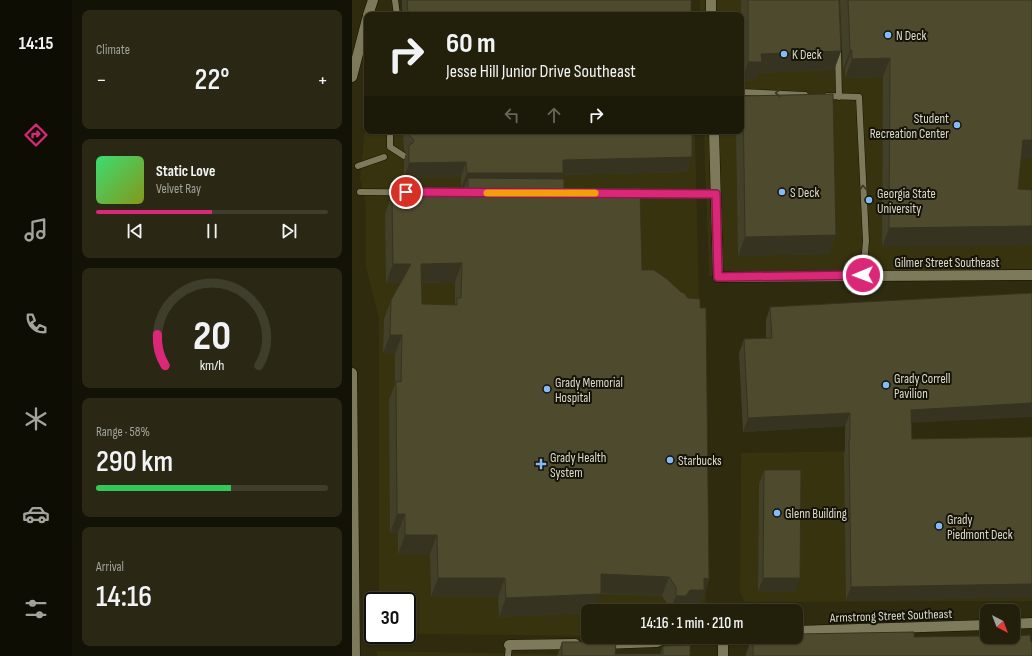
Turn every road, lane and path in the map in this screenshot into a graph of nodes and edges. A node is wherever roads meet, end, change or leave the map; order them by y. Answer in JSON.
{"nodes":[{"id":1,"x":395,"y":0,"type":"edge"},
{"id":2,"x":710,"y":0,"type":"edge"},
{"id":3,"x":397,"y":12,"type":"edge"},
{"id":4,"x":711,"y":12,"type":"edge"},
{"id":5,"x":364,"y":31,"type":"edge"},
{"id":6,"x":837,"y":45,"type":"edge"},
{"id":7,"x":352,"y":77,"type":"edge"},
{"id":8,"x":744,"y":92,"type":"edge"},
{"id":9,"x":816,"y":95,"type":"edge"},
{"id":10,"x":823,"y":96,"type":"edge"},
{"id":11,"x":838,"y":97,"type":"junction"},
{"id":12,"x":390,"y":134,"type":"edge"},
{"id":13,"x":714,"y":134,"type":"edge"},
{"id":14,"x":404,"y":156,"type":"dead end"},
{"id":15,"x":384,"y":157,"type":"dead end"},
{"id":16,"x":358,"y":166,"type":"dead end"},
{"id":17,"x":360,"y":192,"type":"dead end"},
{"id":18,"x":478,"y":193,"type":"edge"},
{"id":19,"x":627,"y":193,"type":"edge"},
{"id":20,"x":716,"y":194,"type":"junction"},
{"id":21,"x":863,"y":275,"type":"junction"},
{"id":22,"x":1032,"y":275,"type":"edge"},
{"id":23,"x":352,"y":373,"type":"edge"},
{"id":24,"x":1020,"y":624,"type":"edge"},
{"id":25,"x":1032,"y":624,"type":"edge"},
{"id":26,"x":980,"y":625,"type":"edge"},
{"id":27,"x":803,"y":631,"type":"edge"},
{"id":28,"x":589,"y":644,"type":"edge"},
{"id":29,"x":723,"y":644,"type":"edge"},
{"id":30,"x":509,"y":645,"type":"joint"},
{"id":31,"x":355,"y":656,"type":"edge"},
{"id":32,"x":508,"y":656,"type":"edge"},
{"id":33,"x":723,"y":656,"type":"edge"}],
"edges":[{"from":1,"to":3,"type":"lane"},
{"from":2,"to":4,"type":"street"},
{"from":5,"to":7,"type":"street"},
{"from":6,"to":11,"type":"lane"},
{"from":9,"to":8,"type":"lane","one_way":true},
{"from":10,"to":11,"type":"lane"},
{"from":21,"to":11,"type":"lane","one_way":true},
{"from":12,"to":14,"type":"lane"},
{"from":13,"to":20,"type":"street"},
{"from":15,"to":16,"type":"lane"},
{"from":17,"to":18,"type":"lane"},
{"from":19,"to":20,"type":"lane"},
{"from":20,"to":21,"type":"street","name":"Gilmer Street Southeast"},
{"from":21,"to":22,"type":"street","name":"Gilmer Street Southeast"},
{"from":23,"to":31,"type":"street"},
{"from":24,"to":25,"type":"street"},
{"from":26,"to":27,"type":"street","name":"Armstrong Street Southeast"},
{"from":28,"to":30,"type":"street"},
{"from":29,"to":33,"type":"street"},
{"from":30,"to":32,"type":"lane"}]}
